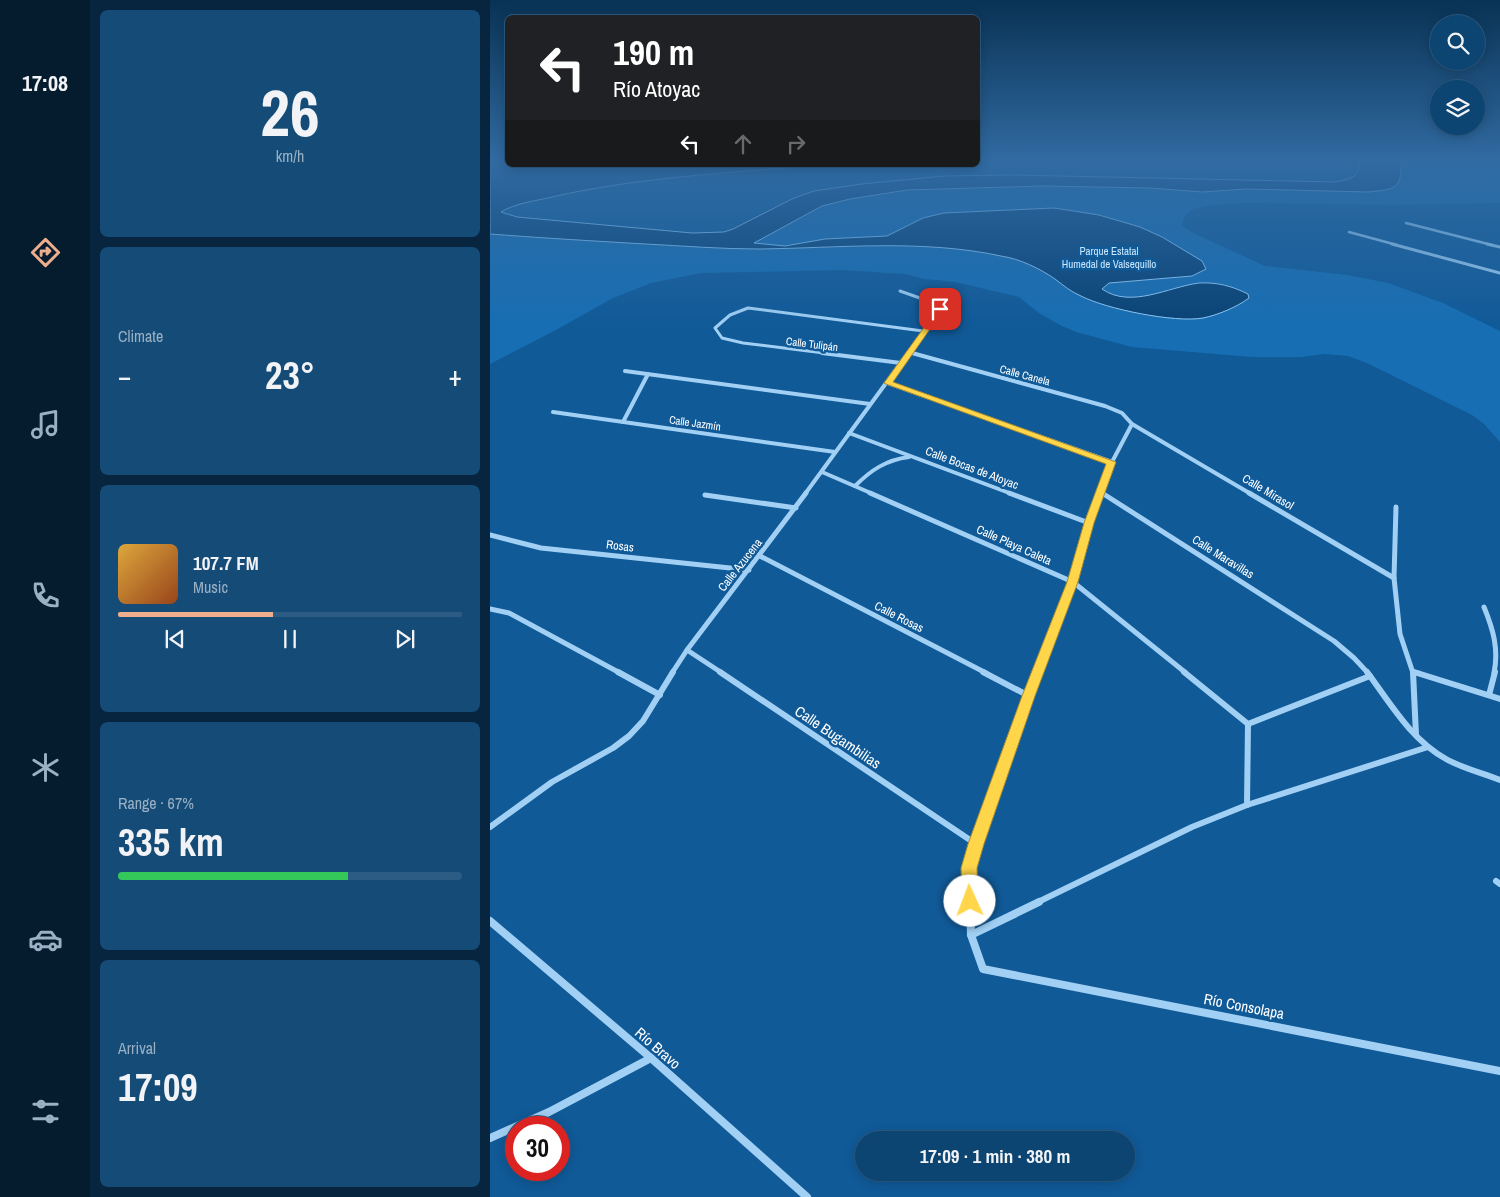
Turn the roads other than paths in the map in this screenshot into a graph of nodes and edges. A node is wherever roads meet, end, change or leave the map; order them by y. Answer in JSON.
{"nodes":[{"id":1,"x":1406,"y":223,"type":"dead end"},
{"id":2,"x":1350,"y":232,"type":"dead end"},
{"id":3,"x":1500,"y":247,"type":"edge"},
{"id":4,"x":1500,"y":273,"type":"edge"},
{"id":5,"x":900,"y":291,"type":"dead end"},
{"id":6,"x":923,"y":331,"type":"junction"},
{"id":7,"x":908,"y":352,"type":"junction"},
{"id":8,"x":901,"y":363,"type":"junction"},
{"id":9,"x":625,"y":371,"type":"dead end"},
{"id":10,"x":648,"y":374,"type":"junction"},
{"id":11,"x":888,"y":383,"type":"junction"},
{"id":12,"x":870,"y":404,"type":"junction"},
{"id":13,"x":552,"y":412,"type":"dead end"},
{"id":14,"x":623,"y":422,"type":"junction"},
{"id":15,"x":1132,"y":424,"type":"junction"},
{"id":16,"x":849,"y":432,"type":"junction"},
{"id":17,"x":835,"y":452,"type":"junction"},
{"id":18,"x":912,"y":456,"type":"junction"},
{"id":19,"x":1112,"y":462,"type":"junction"},
{"id":20,"x":822,"y":472,"type":"junction"},
{"id":21,"x":855,"y":486,"type":"junction"},
{"id":22,"x":1101,"y":492,"type":"junction"},
{"id":23,"x":705,"y":495,"type":"dead end"},
{"id":24,"x":1396,"y":507,"type":"dead end"},
{"id":25,"x":796,"y":508,"type":"junction"},
{"id":26,"x":1089,"y":523,"type":"junction"},
{"id":27,"x":490,"y":535,"type":"edge"},
{"id":28,"x":760,"y":556,"type":"junction"},
{"id":29,"x":749,"y":570,"type":"junction"},
{"id":30,"x":1394,"y":578,"type":"junction"},
{"id":31,"x":1073,"y":582,"type":"junction"},
{"id":32,"x":1484,"y":607,"type":"dead end"},
{"id":33,"x":490,"y":609,"type":"edge"},
{"id":34,"x":687,"y":650,"type":"junction"},
{"id":35,"x":1413,"y":672,"type":"junction"},
{"id":36,"x":1370,"y":676,"type":"junction"},
{"id":37,"x":660,"y":696,"type":"junction"},
{"id":38,"x":1029,"y":696,"type":"junction"},
{"id":39,"x":1489,"y":696,"type":"junction"},
{"id":40,"x":1500,"y":699,"type":"edge"},
{"id":41,"x":1248,"y":724,"type":"junction"},
{"id":42,"x":1416,"y":735,"type":"junction"},
{"id":43,"x":1428,"y":747,"type":"junction"},
{"id":44,"x":1500,"y":780,"type":"edge"},
{"id":45,"x":1247,"y":805,"type":"junction"},
{"id":46,"x":490,"y":827,"type":"edge"},
{"id":47,"x":976,"y":844,"type":"junction"},
{"id":48,"x":490,"y":921,"type":"edge"},
{"id":49,"x":971,"y":935,"type":"junction"},
{"id":50,"x":650,"y":1058,"type":"junction"},
{"id":51,"x":1500,"y":1071,"type":"edge"},
{"id":52,"x":490,"y":1138,"type":"edge"},
{"id":53,"x":807,"y":1197,"type":"edge"}],
"edges":[{"from":1,"to":3,"type":"street"},
{"from":2,"to":4,"type":"street"},
{"from":5,"to":6,"type":"street","name":"Calle Azucena"},
{"from":6,"to":7,"type":"street","name":"Calle Azucena"},
{"from":6,"to":8,"type":"street","name":"Calle Tulipán"},
{"from":7,"to":8,"type":"street","name":"Calle Azucena"},
{"from":7,"to":15,"type":"street","name":"Calle Canela"},
{"from":8,"to":11,"type":"street","name":"Calle Azucena"},
{"from":9,"to":10,"type":"street"},
{"from":10,"to":12,"type":"street"},
{"from":10,"to":14,"type":"street"},
{"from":11,"to":12,"type":"street","name":"Calle Azucena"},
{"from":11,"to":19,"type":"street"},
{"from":12,"to":16,"type":"street","name":"Calle Azucena"},
{"from":13,"to":14,"type":"street","name":"Calle Jazmín"},
{"from":14,"to":17,"type":"street","name":"Calle Jazmín"},
{"from":15,"to":19,"type":"street"},
{"from":15,"to":30,"type":"street","name":"Calle Mirasol"},
{"from":16,"to":17,"type":"street","name":"Calle Azucena"},
{"from":16,"to":18,"type":"street","name":"Calle Bocas de Atoyac"},
{"from":17,"to":20,"type":"street","name":"Calle Azucena"},
{"from":18,"to":21,"type":"street"},
{"from":18,"to":26,"type":"street","name":"Calle Bocas de Atoyac"},
{"from":19,"to":22,"type":"street"},
{"from":20,"to":21,"type":"street","name":"Calle Playa Caleta"},
{"from":20,"to":25,"type":"street","name":"Calle Azucena"},
{"from":21,"to":31,"type":"street","name":"Calle Playa Caleta"},
{"from":22,"to":26,"type":"street"},
{"from":22,"to":36,"type":"street","name":"Calle Maravillas"},
{"from":23,"to":25,"type":"street"},
{"from":24,"to":30,"type":"street"},
{"from":25,"to":28,"type":"street","name":"Calle Azucena"},
{"from":26,"to":31,"type":"street"},
{"from":27,"to":29,"type":"street","name":"Rosas"},
{"from":28,"to":29,"type":"street","name":"Calle Azucena"},
{"from":28,"to":38,"type":"street","name":"Calle Rosas"},
{"from":29,"to":34,"type":"street","name":"Calle Azucena"},
{"from":30,"to":35,"type":"street"},
{"from":31,"to":38,"type":"street"},
{"from":31,"to":41,"type":"street","name":"Calle Playa Caleta"},
{"from":32,"to":39,"type":"street"},
{"from":33,"to":37,"type":"street"},
{"from":34,"to":37,"type":"street","name":"Calle Azucena"},
{"from":34,"to":47,"type":"street","name":"Calle Bugambilias"},
{"from":35,"to":39,"type":"street"},
{"from":35,"to":42,"type":"street"},
{"from":36,"to":41,"type":"street"},
{"from":36,"to":42,"type":"street","name":"Calle Maravillas"},
{"from":37,"to":46,"type":"street","name":"Calle Azucena"},
{"from":38,"to":47,"type":"street"},
{"from":39,"to":40,"type":"street"},
{"from":41,"to":45,"type":"street"},
{"from":42,"to":43,"type":"street","name":"Calle Maravillas"},
{"from":43,"to":44,"type":"street","name":"Calle Maravillas"},
{"from":43,"to":45,"type":"street"},
{"from":45,"to":49,"type":"street"},
{"from":47,"to":49,"type":"street"},
{"from":48,"to":50,"type":"street","name":"Río Bravo"},
{"from":49,"to":51,"type":"street","name":"Río Consolapa"},
{"from":50,"to":52,"type":"street"},
{"from":50,"to":53,"type":"street","name":"Río Bravo"}]}
